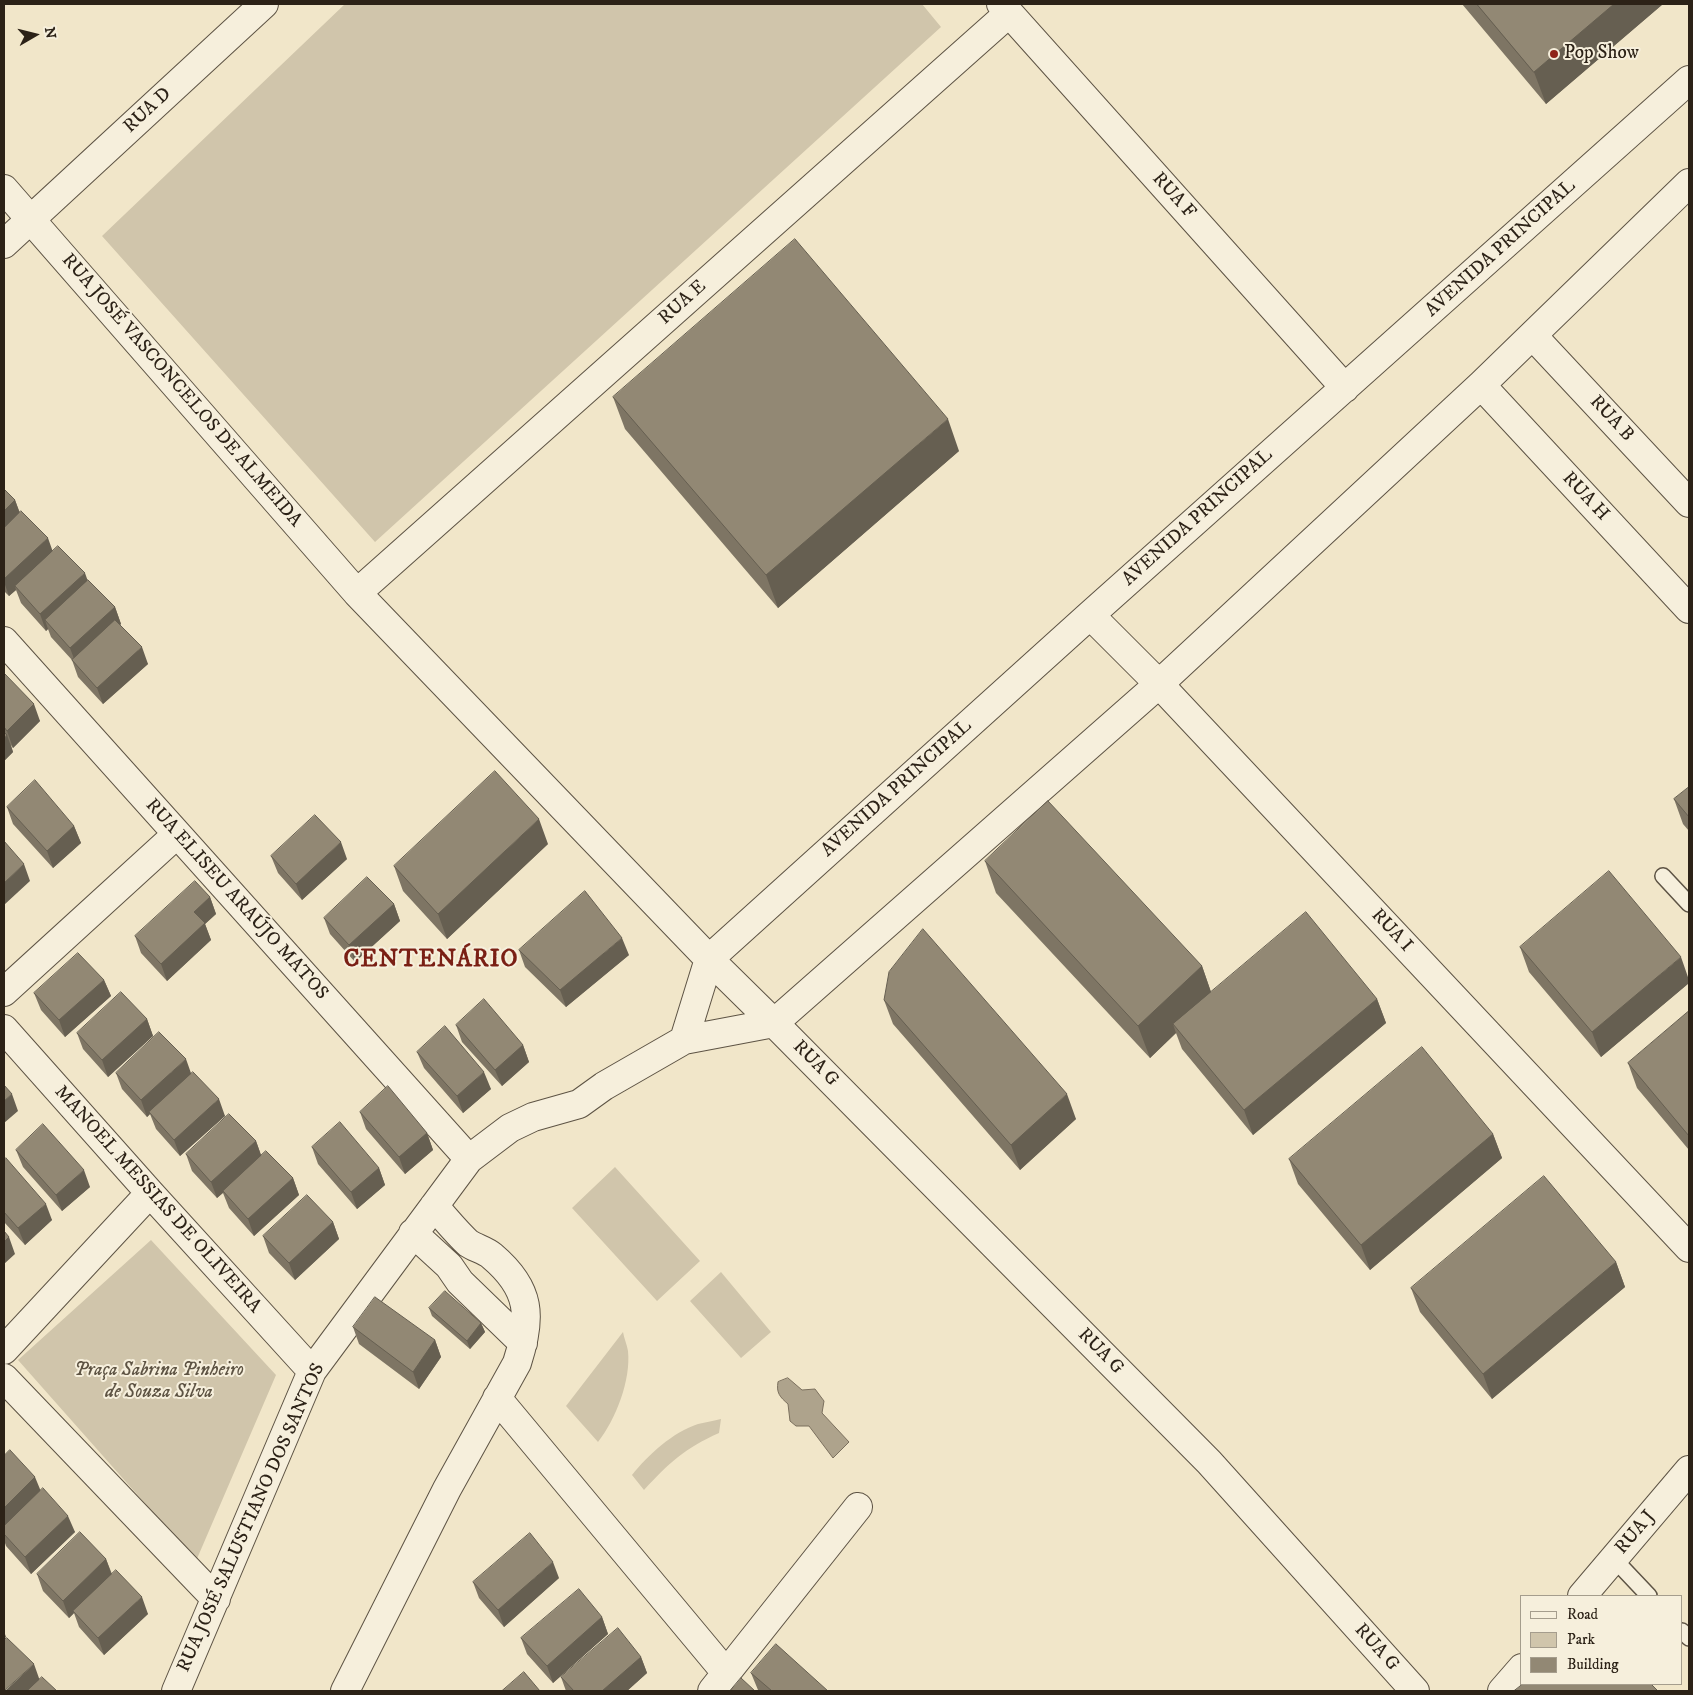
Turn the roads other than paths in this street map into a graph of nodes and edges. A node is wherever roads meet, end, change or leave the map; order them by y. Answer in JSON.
{"nodes":[{"id":1,"x":264,"y":4,"type":"edge"},
{"id":2,"x":1005,"y":8,"type":"edge"},
{"id":3,"x":1689,"y":80,"type":"edge"},
{"id":4,"x":1689,"y":183,"type":"edge"},
{"id":5,"x":4,"y":189,"type":"edge"},
{"id":6,"x":31,"y":219,"type":"junction"},
{"id":7,"x":4,"y":244,"type":"edge"},
{"id":8,"x":1533,"y":336,"type":"junction"},
{"id":9,"x":1481,"y":385,"type":"junction"},
{"id":10,"x":1345,"y":388,"type":"junction"},
{"id":11,"x":1689,"y":503,"type":"edge"},
{"id":12,"x":357,"y":593,"type":"junction"},
{"id":13,"x":1689,"y":609,"type":"edge"},
{"id":14,"x":1090,"y":615,"type":"junction"},
{"id":15,"x":4,"y":641,"type":"edge"},
{"id":16,"x":1159,"y":684,"type":"junction"},
{"id":17,"x":176,"y":835,"type":"junction"},
{"id":18,"x":1663,"y":876,"type":"dead end"},
{"id":19,"x":1689,"y":904,"type":"edge"},
{"id":20,"x":709,"y":958,"type":"junction"},
{"id":21,"x":4,"y":992,"type":"edge"},
{"id":22,"x":774,"y":1023,"type":"junction"},
{"id":23,"x":4,"y":1029,"type":"edge"},
{"id":24,"x":684,"y":1040,"type":"junction"},
{"id":25,"x":469,"y":1159,"type":"junction"},
{"id":26,"x":150,"y":1193,"type":"junction"},
{"id":27,"x":434,"y":1206,"type":"junction"},
{"id":28,"x":413,"y":1233,"type":"junction"},
{"id":29,"x":1689,"y":1248,"type":"edge"},
{"id":30,"x":523,"y":1343,"type":"junction"},
{"id":31,"x":4,"y":1350,"type":"edge"},
{"id":32,"x":312,"y":1371,"type":"junction"},
{"id":33,"x":4,"y":1378,"type":"edge"},
{"id":34,"x":497,"y":1398,"type":"junction"},
{"id":35,"x":1689,"y":1470,"type":"edge"},
{"id":36,"x":858,"y":1507,"type":"dead end"},
{"id":37,"x":1614,"y":1559,"type":"junction"},
{"id":38,"x":1583,"y":1595,"type":"edge"},
{"id":39,"x":1648,"y":1595,"type":"edge"},
{"id":40,"x":216,"y":1599,"type":"junction"},
{"id":41,"x":1520,"y":1670,"type":"edge"},
{"id":42,"x":719,"y":1683,"type":"edge"},
{"id":43,"x":355,"y":1686,"type":"edge"},
{"id":44,"x":176,"y":1691,"type":"edge"},
{"id":45,"x":1415,"y":1691,"type":"edge"},
{"id":46,"x":1502,"y":1691,"type":"edge"}],
"edges":[{"from":1,"to":6,"type":"street","name":"RUA D"},
{"from":2,"to":10,"type":"street","name":"RUA F"},
{"from":2,"to":12,"type":"street","name":"RUA E"},
{"from":3,"to":10,"type":"street","name":"AVENIDA PRINCIPAL"},
{"from":4,"to":8,"type":"street"},
{"from":5,"to":6,"type":"street","name":"RUA JOSÉ VASCONCELOS DE ALMEIDA"},
{"from":6,"to":7,"type":"street","name":"RUA D"},
{"from":6,"to":12,"type":"street","name":"RUA JOSÉ VASCONCELOS DE ALMEIDA"},
{"from":8,"to":9,"type":"street"},
{"from":8,"to":11,"type":"street","name":"RUA B"},
{"from":9,"to":13,"type":"street","name":"RUA H"},
{"from":9,"to":16,"type":"street"},
{"from":10,"to":14,"type":"street","name":"AVENIDA PRINCIPAL"},
{"from":12,"to":20,"type":"street","name":"RUA JOSÉ VASCONCELOS DE ALMEIDA"},
{"from":14,"to":16,"type":"street","name":"RUA I"},
{"from":14,"to":20,"type":"street","name":"AVENIDA PRINCIPAL"},
{"from":15,"to":17,"type":"street","name":"RUA ELISEU ARAÚJO MATOS"},
{"from":16,"to":22,"type":"street"},
{"from":16,"to":29,"type":"street","name":"RUA I"},
{"from":17,"to":21,"type":"street"},
{"from":17,"to":25,"type":"street","name":"RUA ELISEU ARAÚJO MATOS"},
{"from":18,"to":19,"type":"lane"},
{"from":20,"to":22,"type":"street","name":"RUA G"},
{"from":20,"to":24,"type":"street"},
{"from":22,"to":24,"type":"street","name":"RUA JOSÉ SALUSTIANO DOS SANTOS"},
{"from":22,"to":45,"type":"street","name":"RUA G"},
{"from":23,"to":26,"type":"street","name":"MANOEL MESSIAS DE OLIVEIRA"},
{"from":24,"to":25,"type":"street","name":"RUA JOSÉ SALUSTIANO DOS SANTOS"},
{"from":25,"to":27,"type":"street","name":"RUA JOSÉ SALUSTIANO DOS SANTOS"},
{"from":26,"to":31,"type":"street"},
{"from":26,"to":32,"type":"street","name":"MANOEL MESSIAS DE OLIVEIRA"},
{"from":27,"to":28,"type":"street","name":"RUA JOSÉ SALUSTIANO DOS SANTOS"},
{"from":27,"to":30,"type":"street"},
{"from":28,"to":30,"type":"street"},
{"from":28,"to":32,"type":"street","name":"RUA JOSÉ SALUSTIANO DOS SANTOS"},
{"from":30,"to":34,"type":"street"},
{"from":32,"to":40,"type":"street","name":"RUA JOSÉ SALUSTIANO DOS SANTOS"},
{"from":33,"to":40,"type":"street"},
{"from":34,"to":42,"type":"street"},
{"from":34,"to":43,"type":"street"},
{"from":35,"to":37,"type":"street","name":"RUA J"},
{"from":36,"to":42,"type":"street"},
{"from":37,"to":38,"type":"street","name":"RUA J"},
{"from":37,"to":39,"type":"lane"},
{"from":40,"to":44,"type":"street","name":"RUA JOSÉ SALUSTIANO DOS SANTOS"},
{"from":41,"to":46,"type":"street"}]}
